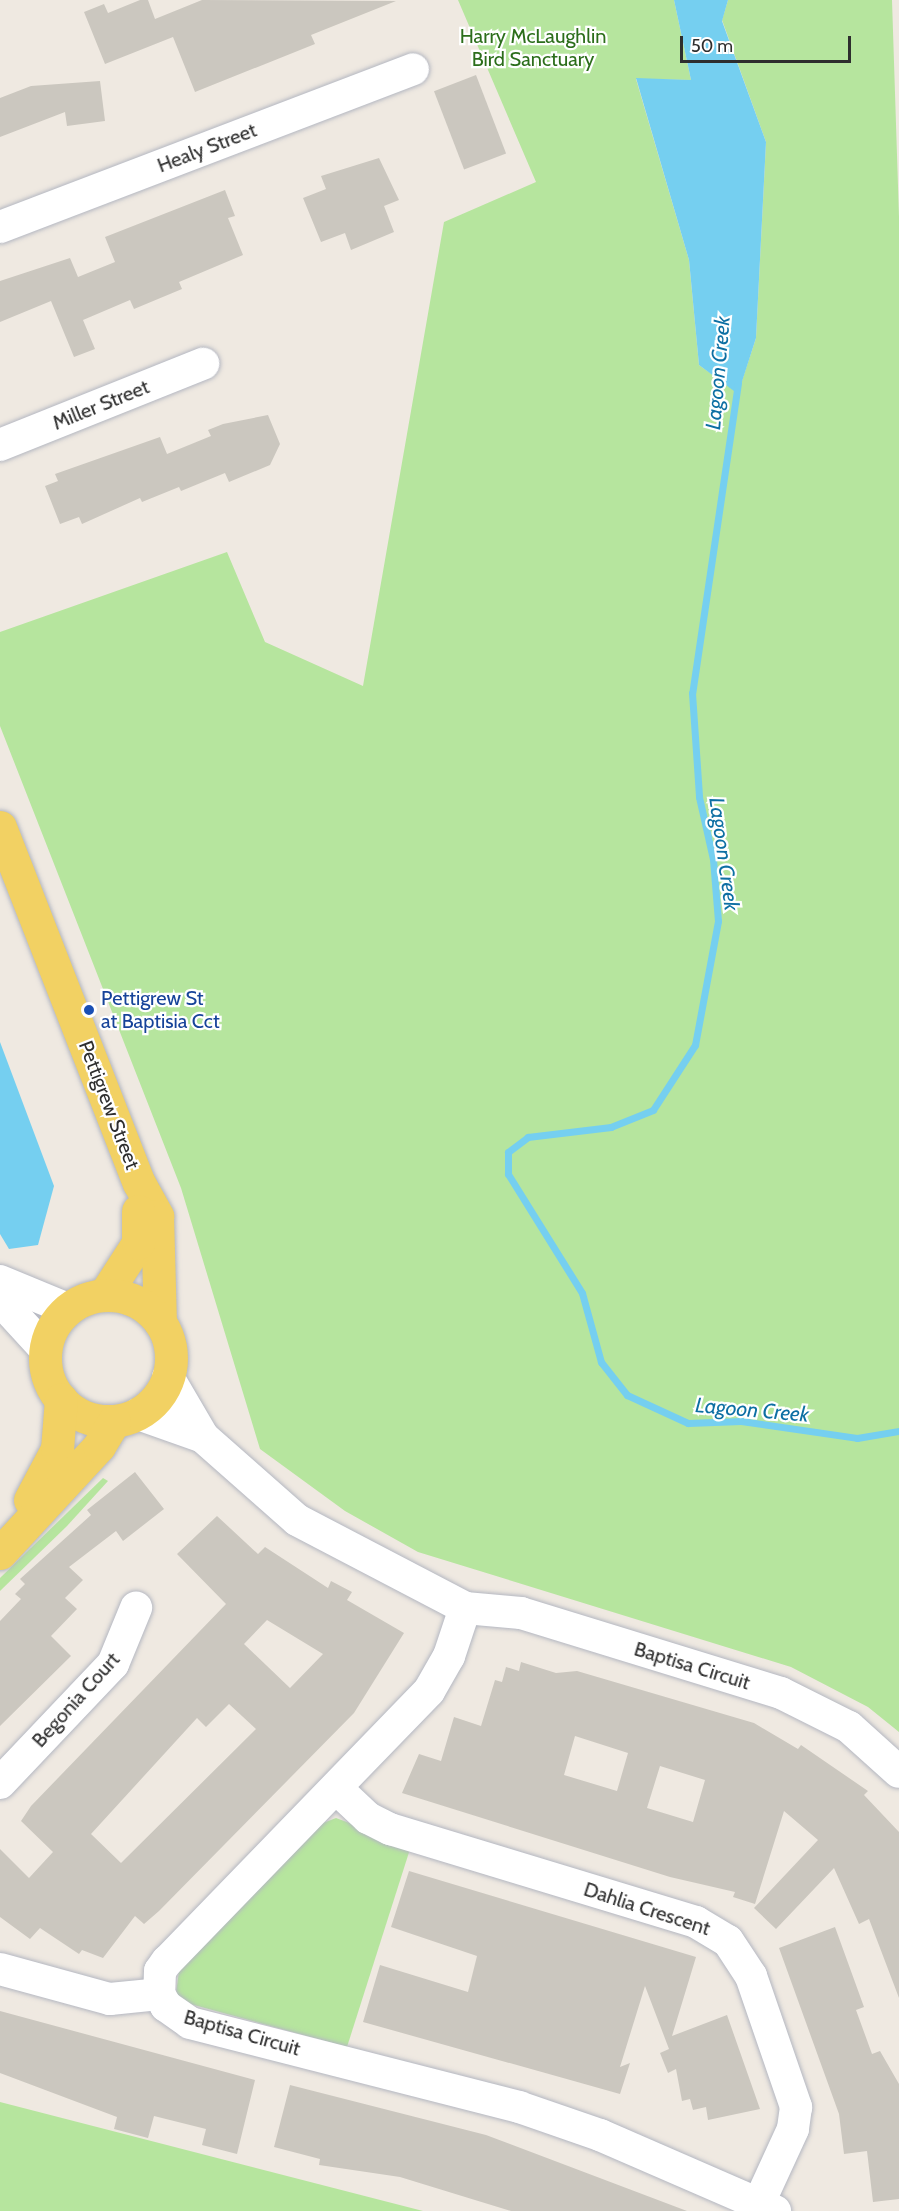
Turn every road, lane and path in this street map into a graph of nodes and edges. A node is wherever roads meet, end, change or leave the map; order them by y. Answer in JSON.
{"nodes":[{"id":1,"x":413,"y":69,"type":"dead end"},
{"id":2,"x":0,"y":227,"type":"edge"},
{"id":3,"x":203,"y":364,"type":"dead end"},
{"id":4,"x":0,"y":446,"type":"edge"},
{"id":5,"x":0,"y":827,"type":"edge"},
{"id":6,"x":139,"y":1183,"type":"junction"},
{"id":7,"x":0,"y":1281,"type":"edge"},
{"id":8,"x":105,"y":1294,"type":"junction"},
{"id":9,"x":0,"y":1300,"type":"edge"},
{"id":10,"x":68,"y":1309,"type":"junction"},
{"id":11,"x":160,"y":1322,"type":"junction"},
{"id":12,"x":46,"y":1350,"type":"junction"},
{"id":13,"x":168,"y":1377,"type":"junction"},
{"id":14,"x":61,"y":1399,"type":"junction"},
{"id":15,"x":126,"y":1417,"type":"junction"},
{"id":16,"x":202,"y":1437,"type":"junction"},
{"id":17,"x":0,"y":1523,"type":"edge"},
{"id":18,"x":0,"y":1552,"type":"edge"},
{"id":19,"x":136,"y":1608,"type":"dead end"},
{"id":20,"x":465,"y":1608,"type":"junction"},
{"id":21,"x":899,"y":1772,"type":"edge"},
{"id":22,"x":0,"y":1783,"type":"edge"},
{"id":23,"x":336,"y":1788,"type":"junction"},
{"id":24,"x":0,"y":1969,"type":"edge"},
{"id":25,"x":159,"y":1994,"type":"junction"},
{"id":26,"x":767,"y":2207,"type":"edge"}],
"edges":[{"from":1,"to":2,"type":"street","name":"Healy Street"},
{"from":3,"to":4,"type":"street","name":"Miller Street"},
{"from":5,"to":6,"type":"main road","name":"Pettigrew Street"},
{"from":6,"to":8,"type":"main road","name":"Pettigrew Street"},
{"from":6,"to":11,"type":"main road","name":"Pettigrew Street"},
{"from":7,"to":10,"type":"street"},
{"from":8,"to":10,"type":"main road"},
{"from":8,"to":11,"type":"main road"},
{"from":9,"to":12,"type":"street"},
{"from":10,"to":12,"type":"main road"},
{"from":11,"to":13,"type":"main road"},
{"from":12,"to":14,"type":"main road"},
{"from":13,"to":15,"type":"main road"},
{"from":13,"to":16,"type":"street","name":"Baptisa Circuit"},
{"from":14,"to":15,"type":"main road"},
{"from":14,"to":17,"type":"main road"},
{"from":15,"to":16,"type":"street","name":"Baptisa Circuit"},
{"from":15,"to":18,"type":"main road"},
{"from":16,"to":20,"type":"street","name":"Baptisa Circuit"},
{"from":19,"to":22,"type":"street","name":"Begonia Court"},
{"from":20,"to":21,"type":"street","name":"Baptisa Circuit"},
{"from":20,"to":23,"type":"street"},
{"from":23,"to":25,"type":"street"},
{"from":23,"to":26,"type":"street","name":"Dahlia Crescent"},
{"from":24,"to":25,"type":"street"},
{"from":25,"to":26,"type":"street","name":"Baptisa Circuit"}]}
